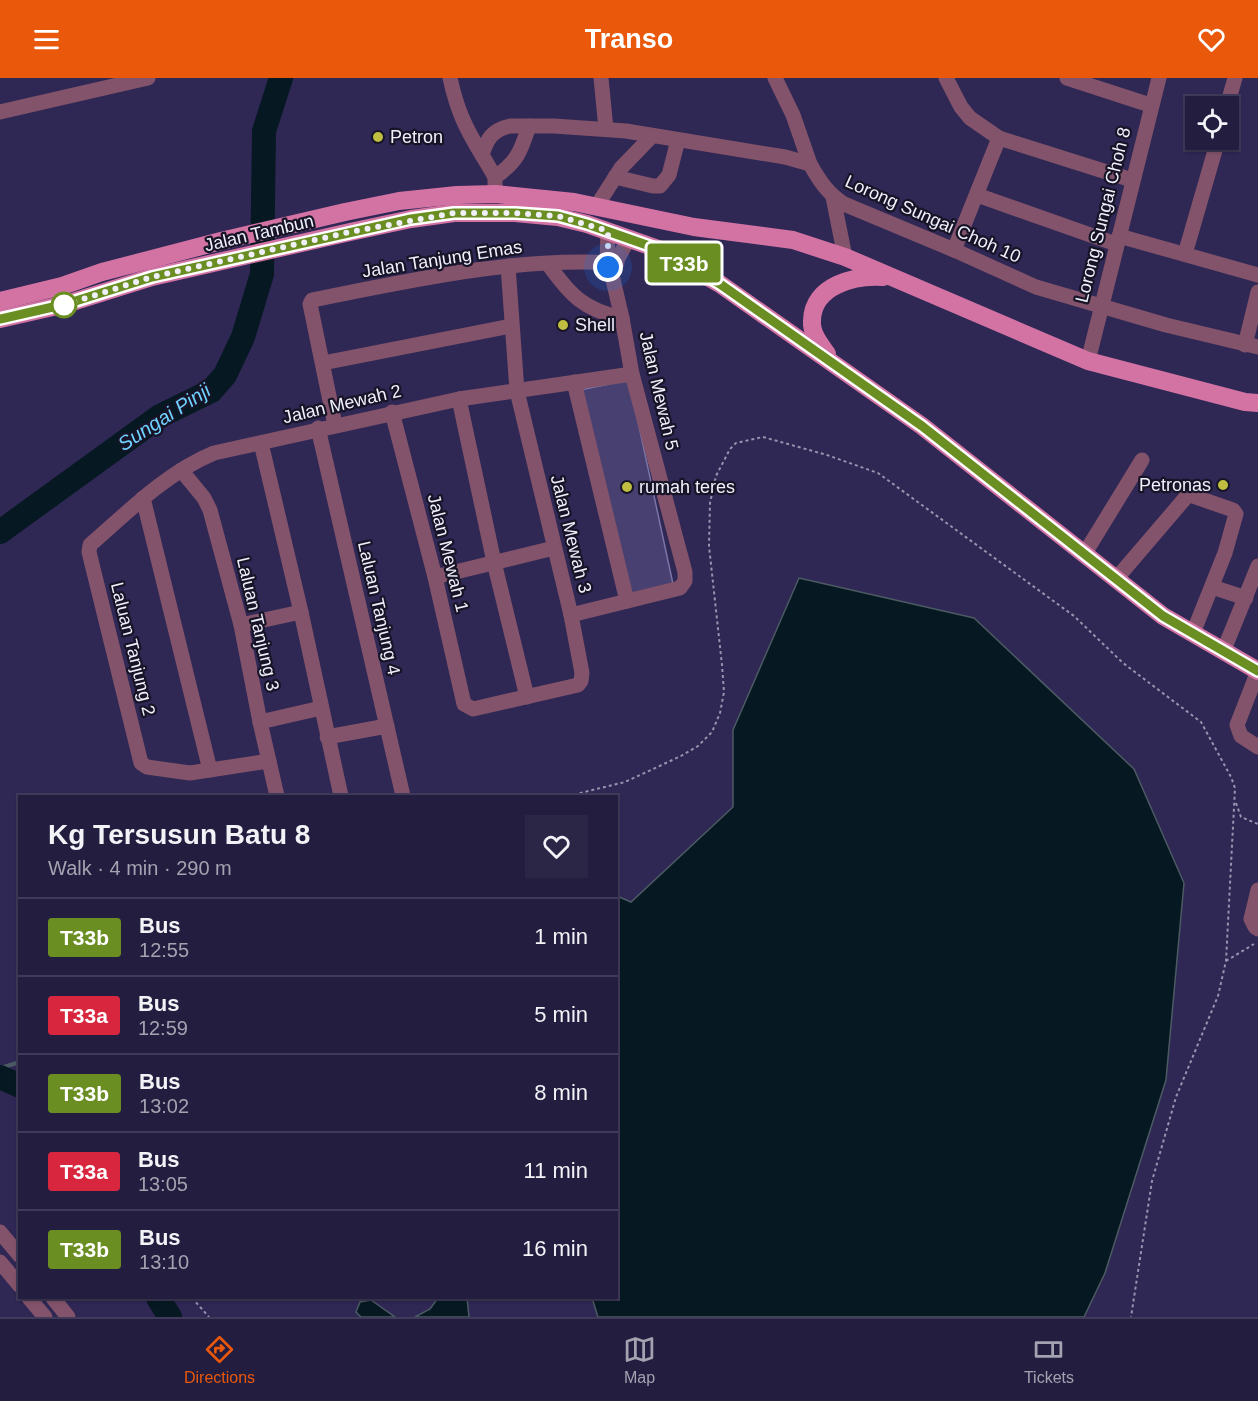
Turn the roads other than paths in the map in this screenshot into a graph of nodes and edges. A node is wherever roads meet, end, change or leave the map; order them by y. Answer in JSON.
{"nodes":[{"id":1,"x":148,"y":78,"type":"edge"},
{"id":2,"x":450,"y":78,"type":"edge"},
{"id":3,"x":601,"y":78,"type":"edge"},
{"id":4,"x":775,"y":78,"type":"edge"},
{"id":5,"x":946,"y":78,"type":"edge"},
{"id":6,"x":1067,"y":78,"type":"edge"},
{"id":7,"x":1159,"y":78,"type":"edge"},
{"id":8,"x":1235,"y":78,"type":"edge"},
{"id":9,"x":1230,"y":96,"type":"edge"},
{"id":10,"x":1150,"y":105,"type":"junction"},
{"id":11,"x":0,"y":112,"type":"edge"},
{"id":12,"x":530,"y":126,"type":"junction"},
{"id":13,"x":606,"y":129,"type":"junction"},
{"id":14,"x":652,"y":136,"type":"junction"},
{"id":15,"x":999,"y":138,"type":"junction"},
{"id":16,"x":678,"y":140,"type":"junction"},
{"id":17,"x":1215,"y":150,"type":"edge"},
{"id":18,"x":482,"y":155,"type":"junction"},
{"id":19,"x":810,"y":164,"type":"junction"},
{"id":20,"x":615,"y":177,"type":"junction"},
{"id":21,"x":1132,"y":180,"type":"junction"},
{"id":22,"x":495,"y":186,"type":"junction"},
{"id":23,"x":977,"y":195,"type":"junction"},
{"id":24,"x":833,"y":197,"type":"junction"},
{"id":25,"x":596,"y":207,"type":"junction"},
{"id":26,"x":608,"y":231,"type":"junction"},
{"id":27,"x":629,"y":238,"type":"junction"},
{"id":28,"x":1118,"y":240,"type":"junction"},
{"id":29,"x":954,"y":250,"type":"junction"},
{"id":30,"x":1185,"y":254,"type":"junction"},
{"id":31,"x":845,"y":257,"type":"junction"},
{"id":32,"x":548,"y":264,"type":"junction"},
{"id":33,"x":508,"y":266,"type":"junction"},
{"id":34,"x":611,"y":266,"type":"junction"},
{"id":35,"x":1258,"y":275,"type":"edge"},
{"id":36,"x":892,"y":277,"type":"junction"},
{"id":37,"x":1258,"y":292,"type":"edge"},
{"id":38,"x":0,"y":301,"type":"edge"},
{"id":39,"x":1101,"y":307,"type":"junction"},
{"id":40,"x":622,"y":318,"type":"junction"},
{"id":41,"x":0,"y":319,"type":"edge"},
{"id":42,"x":511,"y":326,"type":"junction"},
{"id":43,"x":1252,"y":346,"type":"edge"},
{"id":44,"x":1088,"y":362,"type":"junction"},
{"id":45,"x":323,"y":363,"type":"junction"},
{"id":46,"x":832,"y":363,"type":"junction"},
{"id":47,"x":632,"y":374,"type":"junction"},
{"id":48,"x":574,"y":382,"type":"junction"},
{"id":49,"x":517,"y":391,"type":"junction"},
{"id":50,"x":459,"y":399,"type":"junction"},
{"id":51,"x":1258,"y":403,"type":"edge"},
{"id":52,"x":392,"y":412,"type":"junction"},
{"id":53,"x":335,"y":425,"type":"junction"},
{"id":54,"x":318,"y":428,"type":"junction"},
{"id":55,"x":261,"y":443,"type":"junction"},
{"id":56,"x":1142,"y":460,"type":"dead end"},
{"id":57,"x":181,"y":470,"type":"junction"},
{"id":58,"x":143,"y":498,"type":"junction"},
{"id":59,"x":90,"y":545,"type":"joint"},
{"id":60,"x":554,"y":548,"type":"junction"},
{"id":61,"x":1085,"y":553,"type":"junction"},
{"id":62,"x":494,"y":562,"type":"junction"},
{"id":63,"x":1258,"y":566,"type":"edge"},
{"id":64,"x":435,"y":577,"type":"junction"},
{"id":65,"x":1116,"y":579,"type":"junction"},
{"id":66,"x":1212,"y":587,"type":"junction"},
{"id":67,"x":1252,"y":590,"type":"edge"},
{"id":68,"x":627,"y":601,"type":"junction"},
{"id":69,"x":301,"y":612,"type":"junction"},
{"id":70,"x":571,"y":615,"type":"junction"},
{"id":71,"x":241,"y":625,"type":"junction"},
{"id":72,"x":1193,"y":633,"type":"junction"},
{"id":73,"x":1223,"y":652,"type":"junction"},
{"id":74,"x":1258,"y":671,"type":"edge"},
{"id":75,"x":527,"y":697,"type":"junction"},
{"id":76,"x":321,"y":708,"type":"junction"},
{"id":77,"x":260,"y":722,"type":"junction"},
{"id":78,"x":387,"y":726,"type":"junction"},
{"id":79,"x":327,"y":737,"type":"junction"},
{"id":80,"x":1258,"y":747,"type":"edge"},
{"id":81,"x":269,"y":761,"type":"junction"},
{"id":82,"x":210,"y":770,"type":"junction"},
{"id":83,"x":277,"y":795,"type":"edge"},
{"id":84,"x":341,"y":795,"type":"edge"},
{"id":85,"x":403,"y":795,"type":"edge"},
{"id":86,"x":1258,"y":890,"type":"edge"},
{"id":87,"x":1258,"y":928,"type":"edge"},
{"id":88,"x":0,"y":1232,"type":"edge"},
{"id":89,"x":18,"y":1254,"type":"edge"},
{"id":90,"x":0,"y":1262,"type":"edge"},
{"id":91,"x":18,"y":1284,"type":"edge"},
{"id":92,"x":30,"y":1299,"type":"edge"},
{"id":93,"x":54,"y":1299,"type":"edge"},
{"id":94,"x":45,"y":1317,"type":"edge"},
{"id":95,"x":68,"y":1317,"type":"edge"}],
"edges":[{"from":1,"to":11,"type":"street"},
{"from":2,"to":18,"type":"street"},
{"from":3,"to":13,"type":"street"},
{"from":4,"to":19,"type":"street","name":"Lorong Sungai Choh 10"},
{"from":5,"to":15,"type":"street"},
{"from":6,"to":10,"type":"street"},
{"from":7,"to":10,"type":"street","name":"Lorong Sungai Choh 8"},
{"from":8,"to":9,"type":"street"},
{"from":10,"to":21,"type":"street","name":"Lorong Sungai Choh 8"},
{"from":12,"to":13,"type":"street"},
{"from":12,"to":18,"type":"street"},
{"from":12,"to":22,"type":"street"},
{"from":13,"to":14,"type":"street"},
{"from":14,"to":16,"type":"street"},
{"from":14,"to":20,"type":"street"},
{"from":15,"to":21,"type":"street"},
{"from":15,"to":23,"type":"street"},
{"from":16,"to":19,"type":"street"},
{"from":16,"to":20,"type":"street"},
{"from":17,"to":30,"type":"street"},
{"from":18,"to":22,"type":"street"},
{"from":19,"to":24,"type":"street","name":"Lorong Sungai Choh 10"},
{"from":20,"to":25,"type":"street"},
{"from":21,"to":28,"type":"street","name":"Lorong Sungai Choh 8"},
{"from":22,"to":25,"type":"main road","name":"Jalan Tambun"},
{"from":22,"to":38,"type":"main road","name":"Jalan Tambun"},
{"from":23,"to":28,"type":"street"},
{"from":23,"to":29,"type":"street"},
{"from":24,"to":29,"type":"street","name":"Lorong Sungai Choh 10"},
{"from":24,"to":31,"type":"street"},
{"from":25,"to":31,"type":"main road","name":"Jalan Tambun"},
{"from":26,"to":27,"type":"main road","name":"Jalan Tambun"},
{"from":26,"to":34,"type":"street","name":"Jalan Mewah 5"},
{"from":26,"to":41,"type":"main road","name":"Jalan Tambun"},
{"from":27,"to":34,"type":"street"},
{"from":27,"to":46,"type":"main road","name":"Jalan Tambun"},
{"from":28,"to":30,"type":"street"},
{"from":28,"to":39,"type":"street","name":"Lorong Sungai Choh 8"},
{"from":29,"to":39,"type":"street","name":"Lorong Sungai Choh 10"},
{"from":30,"to":35,"type":"street"},
{"from":31,"to":36,"type":"main road","name":"Jalan Tambun"},
{"from":32,"to":33,"type":"street","name":"Jalan Tanjung Emas"},
{"from":32,"to":34,"type":"street","name":"Jalan Tanjung Emas"},
{"from":32,"to":40,"type":"street"},
{"from":33,"to":42,"type":"street","name":"Jalan Mewah 3"},
{"from":33,"to":45,"type":"street","name":"Jalan Tanjung Emas"},
{"from":34,"to":40,"type":"street","name":"Jalan Mewah 5"},
{"from":36,"to":44,"type":"main road","name":"Jalan Tambun"},
{"from":36,"to":46,"type":"main road"},
{"from":37,"to":43,"type":"street"},
{"from":39,"to":43,"type":"street","name":"Lorong Sungai Choh 10"},
{"from":39,"to":44,"type":"street","name":"Lorong Sungai Choh 8"},
{"from":40,"to":47,"type":"street","name":"Jalan Mewah 5"},
{"from":42,"to":45,"type":"street"},
{"from":42,"to":49,"type":"street","name":"Jalan Mewah 3"},
{"from":44,"to":51,"type":"main road","name":"Jalan Tambun"},
{"from":45,"to":53,"type":"street"},
{"from":46,"to":61,"type":"main road","name":"Jalan Tambun"},
{"from":47,"to":48,"type":"street","name":"Jalan Mewah 2"},
{"from":47,"to":68,"type":"street","name":"Jalan Mewah 5"},
{"from":48,"to":49,"type":"street","name":"Jalan Mewah 2"},
{"from":48,"to":68,"type":"street"},
{"from":49,"to":50,"type":"street","name":"Jalan Mewah 2"},
{"from":49,"to":60,"type":"street","name":"Jalan Mewah 3"},
{"from":50,"to":52,"type":"street","name":"Jalan Mewah 2"},
{"from":50,"to":62,"type":"street"},
{"from":52,"to":53,"type":"street","name":"Jalan Mewah 2"},
{"from":52,"to":64,"type":"street","name":"Jalan Mewah 1"},
{"from":53,"to":54,"type":"street","name":"Jalan Mewah 2"},
{"from":54,"to":55,"type":"street","name":"Jalan Mewah 2"},
{"from":54,"to":78,"type":"street","name":"Laluan Tanjung 4"},
{"from":55,"to":57,"type":"street","name":"Jalan Mewah 2"},
{"from":55,"to":69,"type":"street"},
{"from":56,"to":61,"type":"street"},
{"from":57,"to":58,"type":"street","name":"Jalan Mewah 2"},
{"from":57,"to":71,"type":"street","name":"Laluan Tanjung 3"},
{"from":58,"to":59,"type":"street","name":"Jalan Mewah 2"},
{"from":58,"to":82,"type":"street"},
{"from":59,"to":82,"type":"street","name":"Laluan Tanjung 2"},
{"from":60,"to":62,"type":"street"},
{"from":60,"to":70,"type":"street","name":"Jalan Mewah 3"},
{"from":61,"to":65,"type":"main road","name":"Jalan Tambun"},
{"from":62,"to":64,"type":"street"},
{"from":62,"to":75,"type":"street"},
{"from":63,"to":67,"type":"street"},
{"from":64,"to":75,"type":"street","name":"Jalan Mewah 1"},
{"from":65,"to":66,"type":"street"},
{"from":65,"to":72,"type":"main road","name":"Jalan Tambun"},
{"from":66,"to":67,"type":"street"},
{"from":66,"to":72,"type":"street"},
{"from":67,"to":73,"type":"street"},
{"from":68,"to":70,"type":"street"},
{"from":69,"to":71,"type":"street"},
{"from":69,"to":76,"type":"street"},
{"from":70,"to":75,"type":"street","name":"Jalan Mewah 3"},
{"from":71,"to":77,"type":"street","name":"Laluan Tanjung 3"},
{"from":72,"to":73,"type":"main road","name":"Jalan Tambun"},
{"from":73,"to":74,"type":"main road","name":"Jalan Tambun"},
{"from":74,"to":80,"type":"street"},
{"from":76,"to":77,"type":"street"},
{"from":76,"to":79,"type":"street"},
{"from":77,"to":81,"type":"street","name":"Laluan Tanjung 3"},
{"from":78,"to":79,"type":"street"},
{"from":78,"to":85,"type":"street","name":"Laluan Tanjung 4"},
{"from":79,"to":84,"type":"street"},
{"from":81,"to":82,"type":"street"},
{"from":81,"to":83,"type":"street","name":"Laluan Tanjung 3"},
{"from":86,"to":87,"type":"street"},
{"from":88,"to":89,"type":"street"},
{"from":90,"to":91,"type":"street"},
{"from":92,"to":94,"type":"street"},
{"from":93,"to":95,"type":"street"}]}
